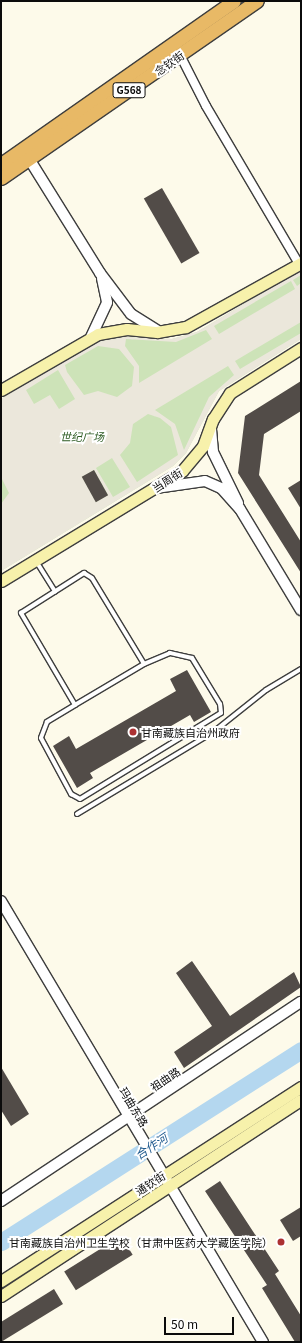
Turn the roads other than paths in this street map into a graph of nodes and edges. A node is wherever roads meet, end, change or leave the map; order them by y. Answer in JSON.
{"nodes":[{"id":1,"x":234,"y":1,"type":"edge"},
{"id":2,"x":257,"y":1,"type":"edge"},
{"id":3,"x":180,"y":55,"type":"junction"},
{"id":4,"x":26,"y":154,"type":"junction"},
{"id":5,"x":1,"y":164,"type":"edge"},
{"id":6,"x":1,"y":178,"type":"edge"},
{"id":7,"x":300,"y":263,"type":"edge"},
{"id":8,"x":100,"y":273,"type":"junction"},
{"id":9,"x":159,"y":332,"type":"junction"},
{"id":10,"x":91,"y":337,"type":"junction"},
{"id":11,"x":301,"y":348,"type":"edge"},
{"id":12,"x":1,"y":390,"type":"edge"},
{"id":13,"x":212,"y":424,"type":"junction"},
{"id":14,"x":156,"y":488,"type":"junction"},
{"id":15,"x":240,"y":509,"type":"junction"},
{"id":16,"x":36,"y":561,"type":"junction"},
{"id":17,"x":1,"y":581,"type":"edge"},
{"id":18,"x":54,"y":591,"type":"junction"},
{"id":19,"x":301,"y":610,"type":"edge"},
{"id":20,"x":144,"y":664,"type":"junction"},
{"id":21,"x":301,"y":669,"type":"edge"},
{"id":22,"x":74,"y":705,"type":"junction"},
{"id":23,"x":77,"y":814,"type":"dead end"},
{"id":24,"x":1,"y":901,"type":"edge"},
{"id":25,"x":301,"y":1002,"type":"edge"},
{"id":26,"x":301,"y":1087,"type":"edge"},
{"id":27,"x":301,"y":1100,"type":"edge"},
{"id":28,"x":129,"y":1122,"type":"junction"},
{"id":29,"x":162,"y":1175,"type":"junction"},
{"id":30,"x":1,"y":1201,"type":"edge"},
{"id":31,"x":1,"y":1281,"type":"edge"},
{"id":32,"x":1,"y":1296,"type":"edge"},
{"id":33,"x":263,"y":1342,"type":"edge"}],
"edges":[{"from":1,"to":4,"type":"highway","name":"念钦街","number":"G568"},
{"from":2,"to":3,"type":"highway","name":"念钦街","number":"G568"},
{"from":3,"to":4,"type":"highway","name":"念钦街","number":"G568"},
{"from":3,"to":7,"type":"street"},
{"from":4,"to":5,"type":"highway","name":"念钦街","number":"G568"},
{"from":4,"to":6,"type":"highway","name":"念钦街","number":"G568"},
{"from":4,"to":8,"type":"street"},
{"from":7,"to":9,"type":"main road"},
{"from":8,"to":9,"type":"street"},
{"from":8,"to":10,"type":"street"},
{"from":9,"to":10,"type":"main road"},
{"from":10,"to":12,"type":"main road"},
{"from":11,"to":13,"type":"main road","name":"当周街"},
{"from":13,"to":14,"type":"main road","name":"当周街"},
{"from":13,"to":15,"type":"street"},
{"from":14,"to":15,"type":"street"},
{"from":14,"to":16,"type":"main road","name":"当周街"},
{"from":15,"to":19,"type":"street"},
{"from":16,"to":17,"type":"main road","name":"当周街"},
{"from":16,"to":18,"type":"lane"},
{"from":18,"to":20,"type":"lane"},
{"from":18,"to":22,"type":"lane"},
{"from":20,"to":22,"type":"lane"},
{"from":20,"to":22,"type":"lane"},
{"from":21,"to":23,"type":"lane"},
{"from":24,"to":28,"type":"street","name":"玛曲东路"},
{"from":25,"to":28,"type":"street","name":"祖曲路"},
{"from":26,"to":29,"type":"main road","name":"通钦街"},
{"from":27,"to":29,"type":"main road"},
{"from":28,"to":29,"type":"street","name":"玛曲东路"},
{"from":28,"to":30,"type":"street","name":"祖曲路"},
{"from":29,"to":31,"type":"main road","name":"通钦街"},
{"from":29,"to":32,"type":"main road"},
{"from":29,"to":33,"type":"street","name":"玛曲东路"}]}
